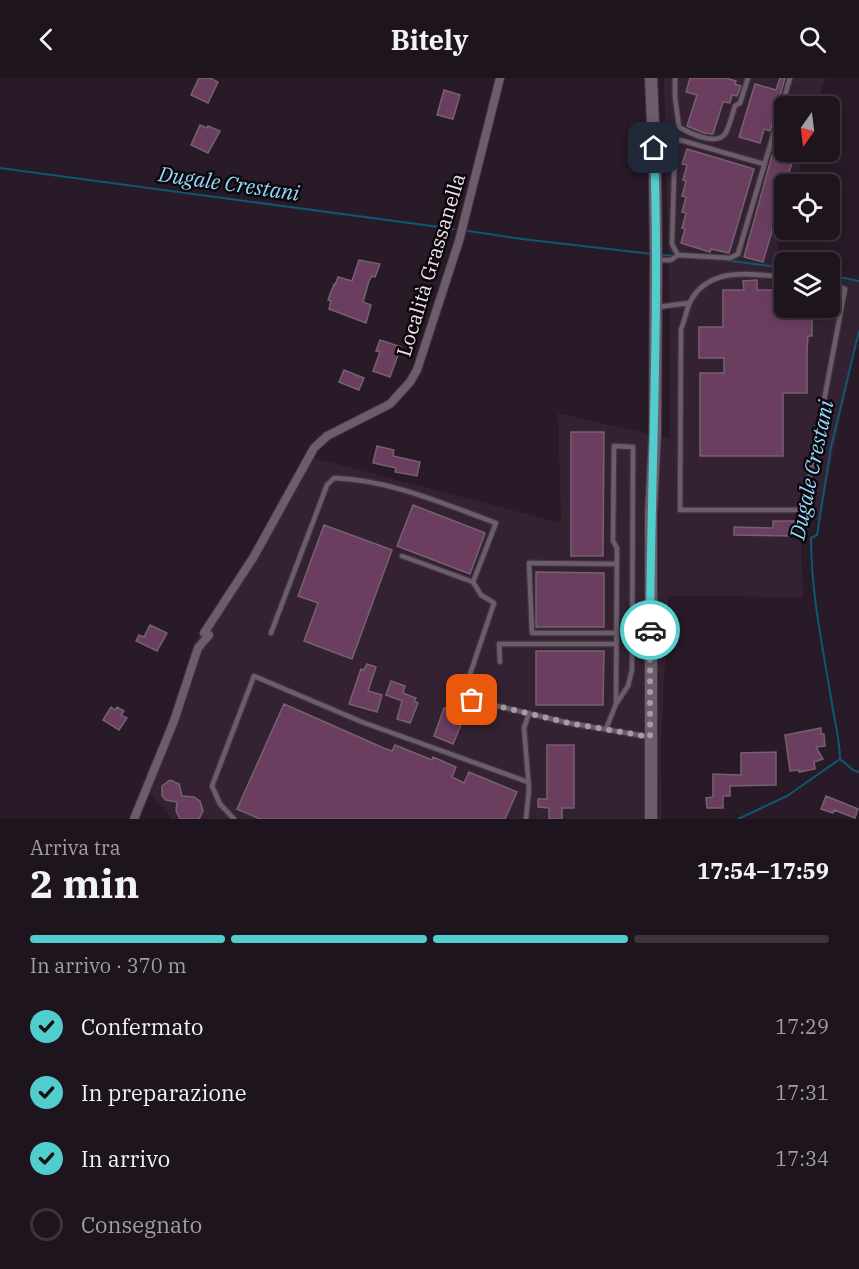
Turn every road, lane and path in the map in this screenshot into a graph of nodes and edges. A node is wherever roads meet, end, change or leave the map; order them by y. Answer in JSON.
{"nodes":[{"id":1,"x":500,"y":78,"type":"edge"},
{"id":2,"x":651,"y":78,"type":"edge"},
{"id":3,"x":675,"y":78,"type":"edge"},
{"id":4,"x":748,"y":78,"type":"edge"},
{"id":5,"x":790,"y":78,"type":"edge"},
{"id":6,"x":764,"y":164,"type":"junction"},
{"id":7,"x":678,"y":255,"type":"junction"},
{"id":8,"x":656,"y":260,"type":"junction"},
{"id":9,"x":774,"y":276,"type":"edge"},
{"id":10,"x":840,"y":287,"type":"edge"},
{"id":11,"x":689,"y":303,"type":"junction"},
{"id":12,"x":655,"y":307,"type":"junction"},
{"id":13,"x":840,"y":316,"type":"edge"},
{"id":14,"x":840,"y":318,"type":"edge"},
{"id":15,"x":402,"y":556,"type":"dead end"},
{"id":16,"x":617,"y":564,"type":"junction"},
{"id":17,"x":473,"y":582,"type":"junction"},
{"id":18,"x":271,"y":633,"type":"dead end"},
{"id":19,"x":616,"y":633,"type":"junction"},
{"id":20,"x":616,"y":644,"type":"junction"},
{"id":21,"x":500,"y":662,"type":"dead end"},
{"id":22,"x":616,"y":704,"type":"junction"},
{"id":23,"x":529,"y":713,"type":"junction"},
{"id":24,"x":606,"y":729,"type":"junction"},
{"id":25,"x":650,"y":737,"type":"junction"},
{"id":26,"x":528,"y":782,"type":"junction"},
{"id":27,"x":134,"y":819,"type":"edge"},
{"id":28,"x":234,"y":819,"type":"edge"},
{"id":29,"x":526,"y":819,"type":"edge"},
{"id":30,"x":651,"y":819,"type":"edge"}],
"edges":[{"from":1,"to":27,"type":"street","name":"Località Grassanella"},
{"from":2,"to":8,"type":"main road"},
{"from":3,"to":4,"type":"lane"},
{"from":5,"to":6,"type":"lane"},
{"from":6,"to":7,"type":"lane"},
{"from":6,"to":7,"type":"lane"},
{"from":7,"to":8,"type":"lane"},
{"from":8,"to":12,"type":"main road"},
{"from":9,"to":11,"type":"lane"},
{"from":10,"to":13,"type":"lane"},
{"from":11,"to":12,"type":"lane"},
{"from":11,"to":14,"type":"lane"},
{"from":12,"to":25,"type":"main road"},
{"from":15,"to":17,"type":"lane"},
{"from":16,"to":19,"type":"lane"},
{"from":16,"to":19,"type":"lane"},
{"from":16,"to":22,"type":"lane"},
{"from":17,"to":18,"type":"lane"},
{"from":17,"to":23,"type":"lane"},
{"from":19,"to":20,"type":"lane"},
{"from":20,"to":21,"type":"lane"},
{"from":20,"to":22,"type":"lane"},
{"from":22,"to":24,"type":"lane"},
{"from":23,"to":24,"type":"lane"},
{"from":23,"to":26,"type":"lane"},
{"from":24,"to":25,"type":"lane"},
{"from":25,"to":30,"type":"main road"},
{"from":26,"to":28,"type":"lane"},
{"from":26,"to":29,"type":"lane"}]}
